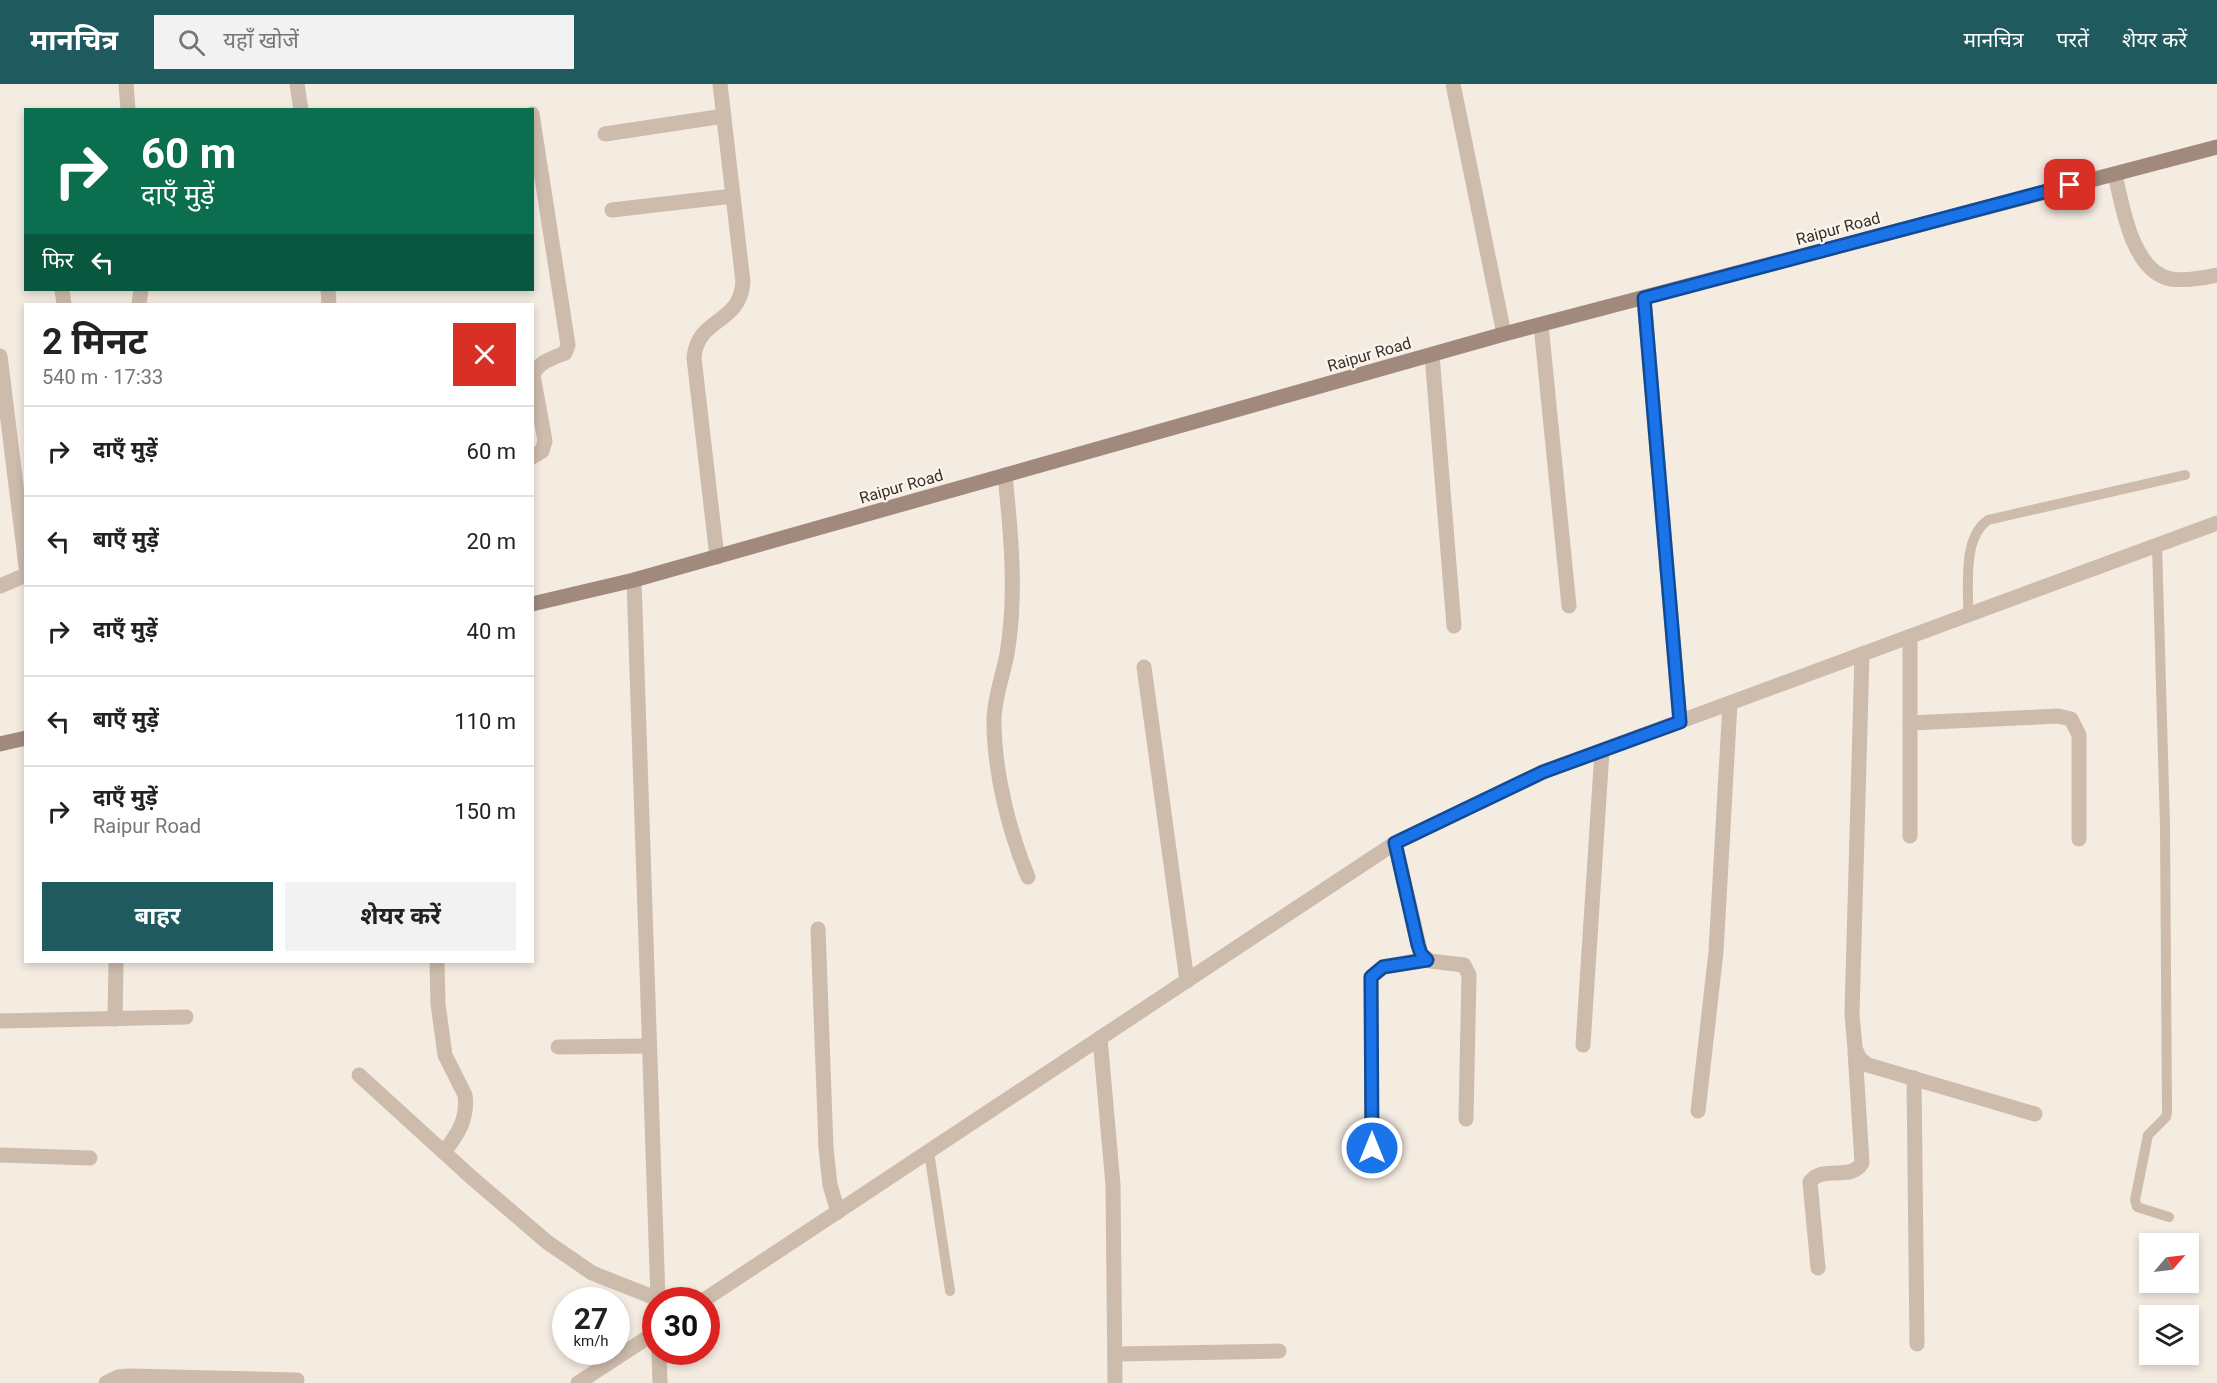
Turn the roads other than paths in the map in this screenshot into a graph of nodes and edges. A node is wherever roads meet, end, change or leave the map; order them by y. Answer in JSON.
{"nodes":[{"id":1,"x":126,"y":84,"type":"edge"},
{"id":2,"x":297,"y":84,"type":"edge"},
{"id":3,"x":720,"y":84,"type":"edge"},
{"id":4,"x":1454,"y":84,"type":"edge"},
{"id":5,"x":128,"y":108,"type":"edge"},
{"id":6,"x":301,"y":108,"type":"edge"},
{"id":7,"x":724,"y":116,"type":"junction"},
{"id":8,"x":534,"y":127,"type":"edge"},
{"id":9,"x":605,"y":134,"type":"dead end"},
{"id":10,"x":2217,"y":147,"type":"edge"},
{"id":11,"x":2115,"y":174,"type":"junction"},
{"id":12,"x":733,"y":196,"type":"junction"},
{"id":13,"x":612,"y":210,"type":"dead end"},
{"id":14,"x":2217,"y":275,"type":"edge"},
{"id":15,"x":1644,"y":298,"type":"junction"},
{"id":16,"x":1541,"y":325,"type":"junction"},
{"id":17,"x":1504,"y":334,"type":"junction"},
{"id":18,"x":1432,"y":355,"type":"junction"},
{"id":19,"x":0,"y":356,"type":"edge"},
{"id":20,"x":534,"y":372,"type":"edge"},
{"id":21,"x":534,"y":380,"type":"edge"},
{"id":22,"x":2,"y":387,"type":"edge"},
{"id":23,"x":534,"y":456,"type":"edge"},
{"id":24,"x":1005,"y":475,"type":"junction"},
{"id":25,"x":2185,"y":475,"type":"dead end"},
{"id":26,"x":2217,"y":523,"type":"edge"},
{"id":27,"x":2157,"y":545,"type":"junction"},
{"id":28,"x":24,"y":551,"type":"edge"},
{"id":29,"x":717,"y":556,"type":"junction"},
{"id":30,"x":24,"y":576,"type":"edge"},
{"id":31,"x":634,"y":580,"type":"junction"},
{"id":32,"x":0,"y":586,"type":"edge"},
{"id":33,"x":534,"y":604,"type":"edge"},
{"id":34,"x":1569,"y":606,"type":"dead end"},
{"id":35,"x":1968,"y":615,"type":"junction"},
{"id":36,"x":1454,"y":626,"type":"dead end"},
{"id":37,"x":1910,"y":636,"type":"junction"},
{"id":38,"x":1862,"y":654,"type":"junction"},
{"id":39,"x":1144,"y":667,"type":"dead end"},
{"id":40,"x":1730,"y":703,"type":"junction"},
{"id":41,"x":1680,"y":722,"type":"junction"},
{"id":42,"x":1910,"y":723,"type":"junction"},
{"id":43,"x":24,"y":738,"type":"edge"},
{"id":44,"x":0,"y":744,"type":"edge"},
{"id":45,"x":1602,"y":751,"type":"junction"},
{"id":46,"x":1910,"y":836,"type":"dead end"},
{"id":47,"x":2079,"y":839,"type":"dead end"},
{"id":48,"x":1395,"y":843,"type":"junction"},
{"id":49,"x":1028,"y":877,"type":"dead end"},
{"id":50,"x":818,"y":929,"type":"dead end"},
{"id":51,"x":1427,"y":960,"type":"junction"},
{"id":52,"x":116,"y":963,"type":"edge"},
{"id":53,"x":437,"y":963,"type":"edge"},
{"id":54,"x":1187,"y":981,"type":"junction"},
{"id":55,"x":186,"y":1017,"type":"dead end"},
{"id":56,"x":115,"y":1019,"type":"junction"},
{"id":57,"x":0,"y":1021,"type":"edge"},
{"id":58,"x":1100,"y":1038,"type":"junction"},
{"id":59,"x":1583,"y":1045,"type":"dead end"},
{"id":60,"x":649,"y":1046,"type":"junction"},
{"id":61,"x":558,"y":1047,"type":"dead end"},
{"id":62,"x":1855,"y":1048,"type":"junction"},
{"id":63,"x":359,"y":1075,"type":"dead end"},
{"id":64,"x":1914,"y":1078,"type":"junction"},
{"id":65,"x":1698,"y":1111,"type":"dead end"},
{"id":66,"x":2035,"y":1114,"type":"dead end"},
{"id":67,"x":1467,"y":1119,"type":"dead end"},
{"id":68,"x":1372,"y":1148,"type":"dead end"},
{"id":69,"x":444,"y":1152,"type":"junction"},
{"id":70,"x":929,"y":1152,"type":"junction"},
{"id":71,"x":0,"y":1155,"type":"edge"},
{"id":72,"x":90,"y":1158,"type":"dead end"},
{"id":73,"x":838,"y":1212,"type":"junction"},
{"id":74,"x":2169,"y":1217,"type":"dead end"},
{"id":75,"x":1818,"y":1268,"type":"dead end"},
{"id":76,"x":658,"y":1287,"type":"edge"},
{"id":77,"x":720,"y":1289,"type":"edge"},
{"id":78,"x":950,"y":1291,"type":"dead end"},
{"id":79,"x":642,"y":1294,"type":"edge"},
{"id":80,"x":642,"y":1341,"type":"edge"},
{"id":81,"x":1917,"y":1344,"type":"dead end"},
{"id":82,"x":1279,"y":1351,"type":"dead end"},
{"id":83,"x":1115,"y":1354,"type":"junction"},
{"id":84,"x":659,"y":1365,"type":"edge"},
{"id":85,"x":297,"y":1380,"type":"dead end"},
{"id":86,"x":106,"y":1383,"type":"edge"},
{"id":87,"x":578,"y":1383,"type":"edge"},
{"id":88,"x":660,"y":1383,"type":"edge"},
{"id":89,"x":1115,"y":1383,"type":"edge"}],
"edges":[{"from":1,"to":5,"type":"street"},
{"from":2,"to":6,"type":"street"},
{"from":3,"to":7,"type":"street"},
{"from":4,"to":17,"type":"street"},
{"from":7,"to":9,"type":"street"},
{"from":7,"to":12,"type":"street"},
{"from":8,"to":20,"type":"street"},
{"from":10,"to":11,"type":"main road","name":"Raipur Road"},
{"from":11,"to":14,"type":"street"},
{"from":11,"to":15,"type":"main road","name":"Raipur Road"},
{"from":12,"to":13,"type":"street"},
{"from":12,"to":29,"type":"street"},
{"from":15,"to":16,"type":"main road","name":"Raipur Road"},
{"from":15,"to":41,"type":"street"},
{"from":16,"to":17,"type":"main road","name":"Raipur Road"},
{"from":16,"to":34,"type":"street"},
{"from":17,"to":18,"type":"main road","name":"Raipur Road"},
{"from":18,"to":24,"type":"main road","name":"Raipur Road"},
{"from":18,"to":36,"type":"street"},
{"from":19,"to":22,"type":"street"},
{"from":21,"to":23,"type":"street"},
{"from":22,"to":28,"type":"street"},
{"from":24,"to":29,"type":"main road","name":"Raipur Road"},
{"from":24,"to":49,"type":"street"},
{"from":25,"to":35,"type":"lane"},
{"from":26,"to":27,"type":"street"},
{"from":27,"to":35,"type":"street"},
{"from":27,"to":74,"type":"lane"},
{"from":29,"to":31,"type":"main road","name":"Raipur Road"},
{"from":30,"to":32,"type":"street"},
{"from":31,"to":33,"type":"main road","name":"Raipur Road"},
{"from":31,"to":60,"type":"street"},
{"from":35,"to":37,"type":"street"},
{"from":37,"to":38,"type":"street"},
{"from":37,"to":42,"type":"street"},
{"from":38,"to":40,"type":"street"},
{"from":38,"to":62,"type":"street"},
{"from":39,"to":54,"type":"street"},
{"from":40,"to":41,"type":"street"},
{"from":40,"to":65,"type":"street"},
{"from":41,"to":45,"type":"street"},
{"from":42,"to":46,"type":"street"},
{"from":42,"to":47,"type":"street"},
{"from":43,"to":44,"type":"main road"},
{"from":45,"to":48,"type":"street"},
{"from":45,"to":59,"type":"street"},
{"from":48,"to":51,"type":"street"},
{"from":48,"to":54,"type":"street"},
{"from":50,"to":73,"type":"street"},
{"from":51,"to":67,"type":"street"},
{"from":51,"to":68,"type":"street"},
{"from":52,"to":56,"type":"street"},
{"from":53,"to":69,"type":"street"},
{"from":54,"to":58,"type":"street"},
{"from":55,"to":56,"type":"street"},
{"from":56,"to":57,"type":"street"},
{"from":58,"to":70,"type":"street"},
{"from":58,"to":83,"type":"street"},
{"from":60,"to":61,"type":"street"},
{"from":60,"to":76,"type":"street"},
{"from":62,"to":64,"type":"street"},
{"from":62,"to":75,"type":"street"},
{"from":63,"to":69,"type":"street"},
{"from":64,"to":66,"type":"street"},
{"from":64,"to":81,"type":"street"},
{"from":69,"to":79,"type":"street"},
{"from":70,"to":73,"type":"street"},
{"from":70,"to":78,"type":"lane"},
{"from":71,"to":72,"type":"street"},
{"from":73,"to":77,"type":"street"},
{"from":80,"to":87,"type":"street"},
{"from":82,"to":83,"type":"street"},
{"from":83,"to":89,"type":"street"},
{"from":84,"to":88,"type":"street"},
{"from":85,"to":86,"type":"street"}]}
